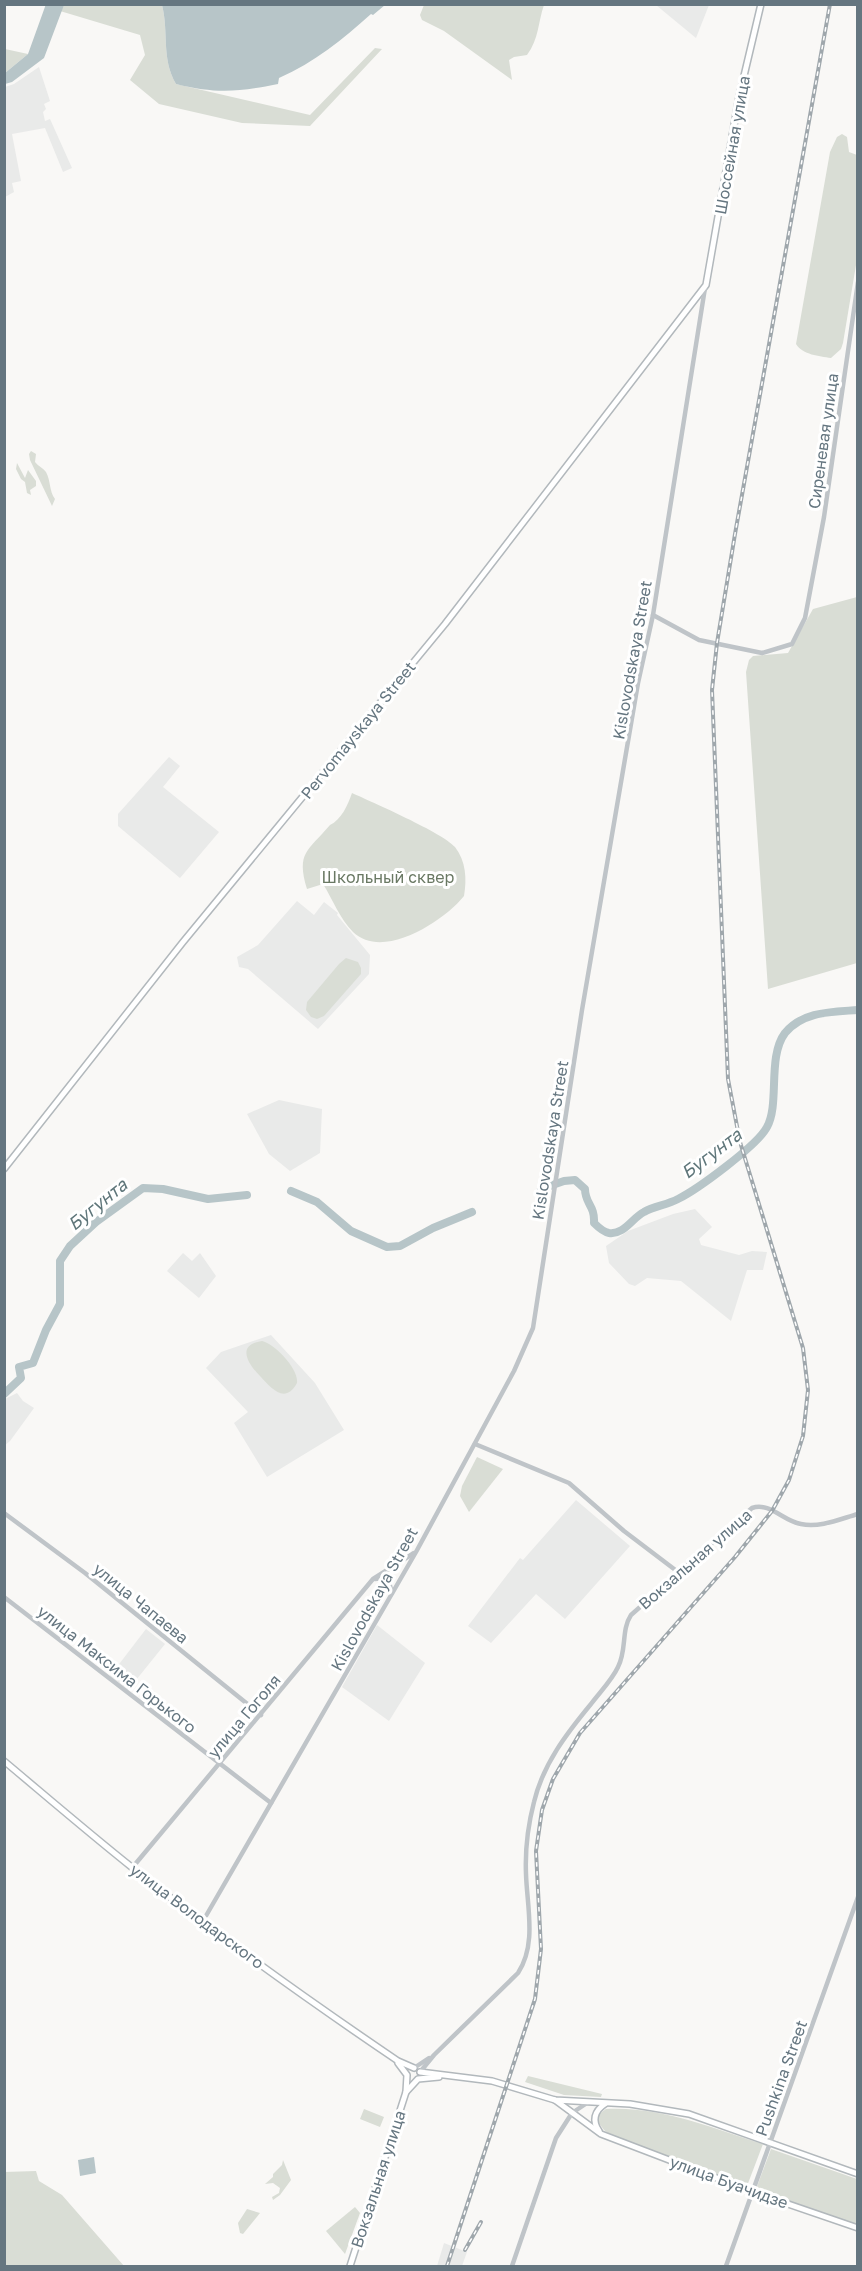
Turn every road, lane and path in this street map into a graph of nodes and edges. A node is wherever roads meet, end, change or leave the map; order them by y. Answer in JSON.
{"nodes":[{"id":1,"x":761,"y":4,"type":"edge"},
{"id":2,"x":858,"y":282,"type":"edge"},
{"id":3,"x":706,"y":285,"type":"junction"},
{"id":4,"x":653,"y":615,"type":"junction"},
{"id":5,"x":4,"y":1169,"type":"edge"},
{"id":6,"x":475,"y":1444,"type":"junction"},
{"id":7,"x":4,"y":1513,"type":"edge"},
{"id":8,"x":858,"y":1514,"type":"edge"},
{"id":9,"x":416,"y":1552,"type":"junction"},
{"id":10,"x":678,"y":1572,"type":"junction"},
{"id":11,"x":373,"y":1579,"type":"junction"},
{"id":12,"x":392,"y":1593,"type":"junction"},
{"id":13,"x":4,"y":1597,"type":"edge"},
{"id":14,"x":261,"y":1715,"type":"junction"},
{"id":15,"x":4,"y":1761,"type":"edge"},
{"id":16,"x":220,"y":1764,"type":"junction"},
{"id":17,"x":271,"y":1803,"type":"junction"},
{"id":18,"x":132,"y":1868,"type":"junction"},
{"id":19,"x":858,"y":1897,"type":"edge"},
{"id":20,"x":203,"y":1922,"type":"junction"},
{"id":21,"x":398,"y":2061,"type":"junction"},
{"id":22,"x":417,"y":2070,"type":"junction"},
{"id":23,"x":407,"y":2075,"type":"junction"},
{"id":24,"x":447,"y":2076,"type":"junction"},
{"id":25,"x":418,"y":2079,"type":"junction"},
{"id":26,"x":406,"y":2092,"type":"junction"},
{"id":27,"x":555,"y":2100,"type":"junction"},
{"id":28,"x":587,"y":2103,"type":"junction"},
{"id":29,"x":606,"y":2104,"type":"junction"},
{"id":30,"x":572,"y":2114,"type":"junction"},
{"id":31,"x":601,"y":2134,"type":"junction"},
{"id":32,"x":771,"y":2142,"type":"junction"},
{"id":33,"x":858,"y":2174,"type":"edge"},
{"id":34,"x":753,"y":2192,"type":"junction"},
{"id":35,"x":858,"y":2228,"type":"edge"},
{"id":36,"x":350,"y":2266,"type":"edge"},
{"id":37,"x":513,"y":2266,"type":"edge"},
{"id":38,"x":726,"y":2266,"type":"edge"}],
"edges":[{"from":1,"to":3,"type":"main road","name":"Шоссейная улица"},
{"from":2,"to":4,"type":"street","name":"Сиреневая улица"},
{"from":3,"to":4,"type":"street","name":"Kislovodskaya Street"},
{"from":3,"to":5,"type":"main road","name":"Pervomayskaya Street"},
{"from":4,"to":6,"type":"street","name":"Kislovodskaya Street"},
{"from":6,"to":9,"type":"street","name":"Kislovodskaya Street"},
{"from":6,"to":10,"type":"street"},
{"from":7,"to":14,"type":"street","name":"улица Чапаева"},
{"from":8,"to":10,"type":"street","name":"Вокзальная улица"},
{"from":9,"to":11,"type":"street","name":"улица Гоголя"},
{"from":9,"to":12,"type":"street","name":"Kislovodskaya Street"},
{"from":10,"to":22,"type":"street","name":"Вокзальная улица"},
{"from":11,"to":12,"type":"street"},
{"from":11,"to":14,"type":"street","name":"улица Гоголя"},
{"from":12,"to":17,"type":"street","name":"Kislovodskaya Street"},
{"from":13,"to":16,"type":"street","name":"улица Максима Горького"},
{"from":14,"to":16,"type":"street","name":"улица Гоголя"},
{"from":15,"to":18,"type":"main road","name":"улица Володарского"},
{"from":16,"to":17,"type":"street","name":"улица Максима Горького"},
{"from":16,"to":18,"type":"street","name":"улица Гоголя"},
{"from":17,"to":20,"type":"street","name":"Kislovodskaya Street"},
{"from":18,"to":20,"type":"main road","name":"улица Володарского"},
{"from":19,"to":32,"type":"street","name":"Pushkina Street"},
{"from":20,"to":21,"type":"main road","name":"улица Володарского"},
{"from":21,"to":22,"type":"main road"},
{"from":21,"to":23,"type":"main road"},
{"from":22,"to":23,"type":"main road"},
{"from":22,"to":24,"type":"main road"},
{"from":22,"to":25,"type":"main road"},
{"from":23,"to":25,"type":"main road"},
{"from":23,"to":26,"type":"main road"},
{"from":24,"to":25,"type":"main road"},
{"from":24,"to":27,"type":"main road","name":"улица Буачидзе"},
{"from":25,"to":26,"type":"main road"},
{"from":26,"to":36,"type":"main road","name":"Вокзальная улица"},
{"from":27,"to":28,"type":"main road","name":"улица Буачидзе"},
{"from":27,"to":30,"type":"main road","name":"улица Буачидзе"},
{"from":28,"to":29,"type":"main road","name":"улица Буачидзе"},
{"from":28,"to":30,"type":"street"},
{"from":29,"to":31,"type":"main road"},
{"from":29,"to":32,"type":"main road","name":"улица Буачидзе"},
{"from":30,"to":31,"type":"main road","name":"улица Буачидзе"},
{"from":30,"to":37,"type":"street"},
{"from":31,"to":34,"type":"main road","name":"улица Буачидзе"},
{"from":32,"to":33,"type":"main road","name":"улица Буачидзе"},
{"from":32,"to":34,"type":"street","name":"Pushkina Street"},
{"from":34,"to":35,"type":"main road","name":"улица Буачидзе"},
{"from":34,"to":38,"type":"street","name":"Pushkina Street"}]}
